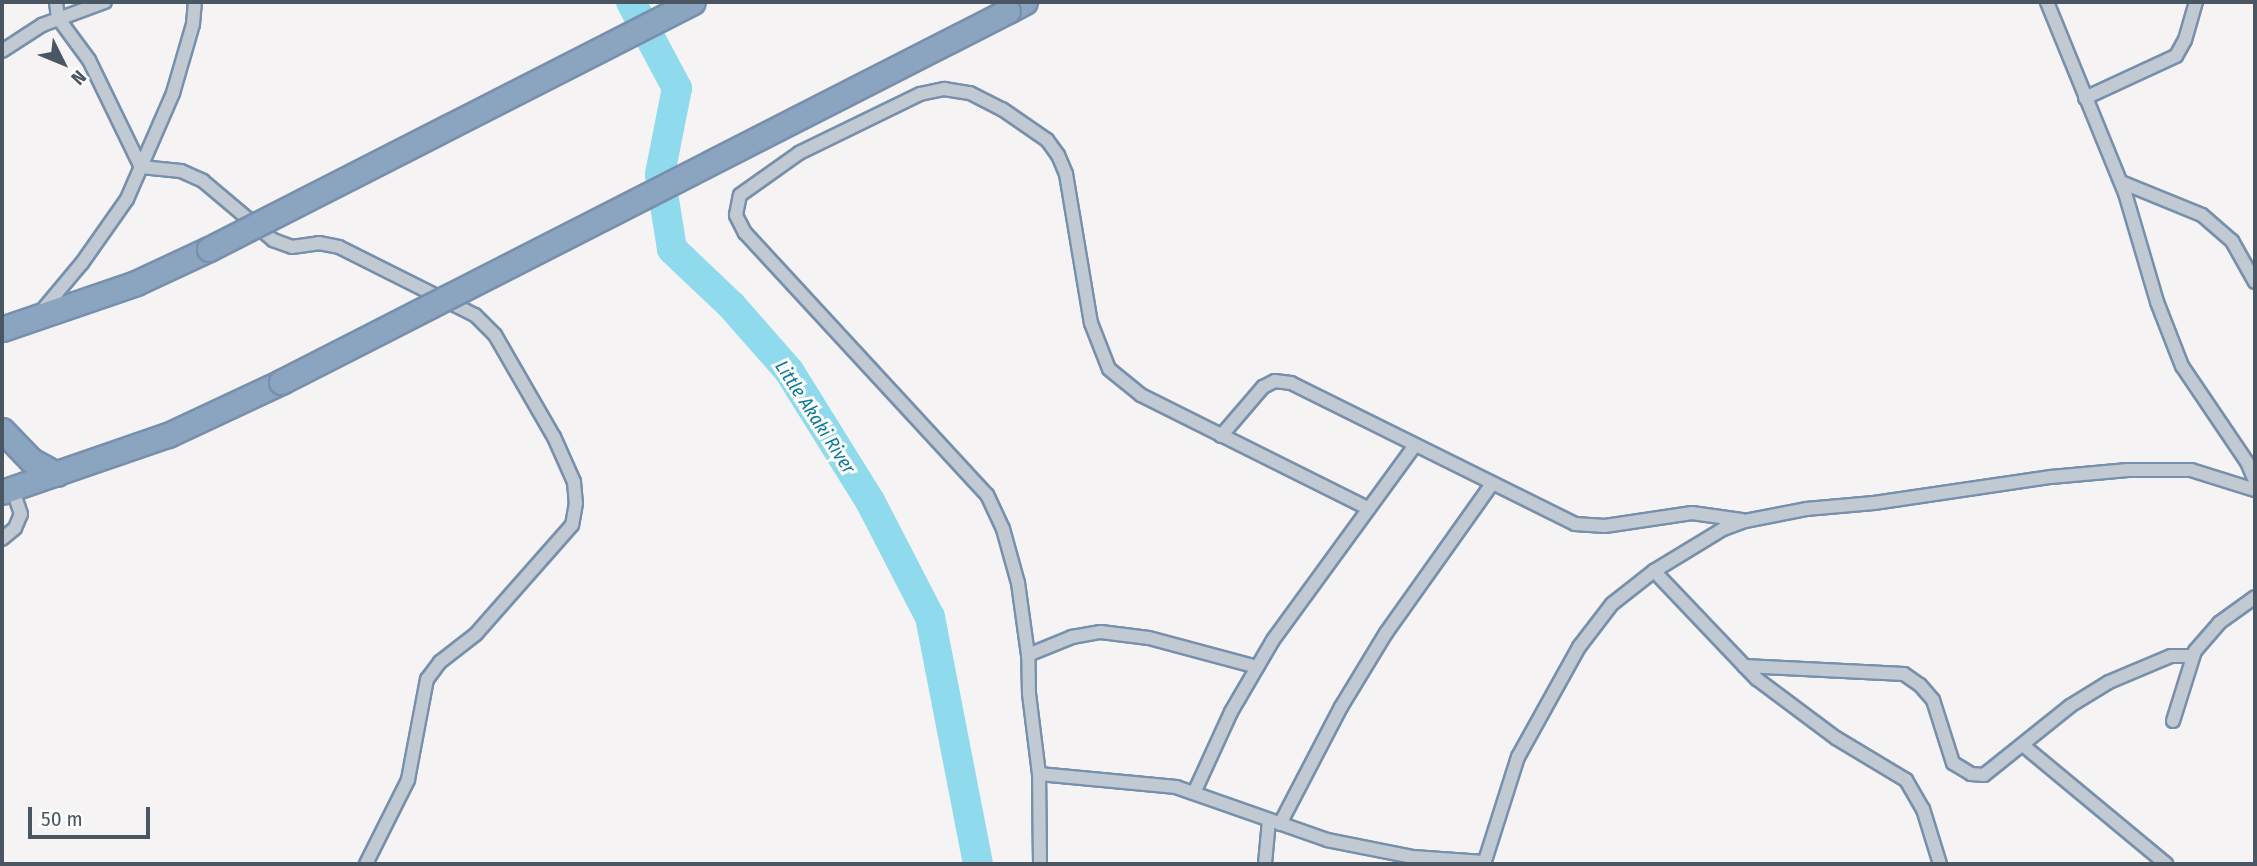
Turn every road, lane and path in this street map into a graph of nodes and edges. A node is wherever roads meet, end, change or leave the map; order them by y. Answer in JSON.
{"nodes":[{"id":1,"x":56,"y":2,"type":"edge"},
{"id":2,"x":105,"y":2,"type":"edge"},
{"id":3,"x":195,"y":2,"type":"edge"},
{"id":4,"x":693,"y":2,"type":"edge"},
{"id":5,"x":2047,"y":2,"type":"edge"},
{"id":6,"x":2196,"y":2,"type":"edge"},
{"id":7,"x":1016,"y":6,"type":"edge"},
{"id":8,"x":58,"y":18,"type":"junction"},
{"id":9,"x":2,"y":51,"type":"edge"},
{"id":10,"x":2085,"y":97,"type":"junction"},
{"id":11,"x":141,"y":166,"type":"junction"},
{"id":12,"x":2121,"y":182,"type":"junction"},
{"id":13,"x":2255,"y":282,"type":"edge"},
{"id":14,"x":36,"y":318,"type":"junction"},
{"id":15,"x":3,"y":331,"type":"edge"},
{"id":16,"x":2,"y":430,"type":"edge"},
{"id":17,"x":1221,"y":436,"type":"junction"},
{"id":18,"x":1415,"y":445,"type":"junction"},
{"id":19,"x":56,"y":474,"type":"junction"},
{"id":20,"x":2255,"y":481,"type":"edge"},
{"id":21,"x":1492,"y":484,"type":"junction"},
{"id":22,"x":7,"y":490,"type":"edge"},
{"id":23,"x":2255,"y":490,"type":"edge"},
{"id":24,"x":1368,"y":508,"type":"junction"},
{"id":25,"x":1745,"y":521,"type":"junction"},
{"id":26,"x":2,"y":539,"type":"edge"},
{"id":27,"x":1654,"y":571,"type":"junction"},
{"id":28,"x":2255,"y":597,"type":"edge"},
{"id":29,"x":1028,"y":655,"type":"junction"},
{"id":30,"x":2193,"y":656,"type":"junction"},
{"id":31,"x":1744,"y":666,"type":"junction"},
{"id":32,"x":1257,"y":667,"type":"junction"},
{"id":33,"x":2173,"y":721,"type":"dead end"},
{"id":34,"x":2024,"y":746,"type":"junction"},
{"id":35,"x":1039,"y":774,"type":"junction"},
{"id":36,"x":1194,"y":793,"type":"junction"},
{"id":37,"x":1275,"y":822,"type":"junction"},
{"id":38,"x":1484,"y":863,"type":"edge"},
{"id":39,"x":366,"y":864,"type":"edge"},
{"id":40,"x":1041,"y":864,"type":"edge"},
{"id":41,"x":1265,"y":864,"type":"edge"},
{"id":42,"x":1940,"y":864,"type":"edge"},
{"id":43,"x":2166,"y":864,"type":"edge"}],
"edges":[{"from":1,"to":8,"type":"street"},
{"from":2,"to":8,"type":"street"},
{"from":3,"to":11,"type":"street"},
{"from":4,"to":14,"type":"highway","bridge":true},
{"from":5,"to":10,"type":"street"},
{"from":6,"to":10,"type":"street"},
{"from":7,"to":19,"type":"highway","bridge":true},
{"from":8,"to":9,"type":"street"},
{"from":8,"to":11,"type":"street"},
{"from":10,"to":12,"type":"street"},
{"from":11,"to":14,"type":"street"},
{"from":11,"to":39,"type":"street"},
{"from":12,"to":13,"type":"street"},
{"from":12,"to":20,"type":"street"},
{"from":14,"to":15,"type":"highway"},
{"from":16,"to":19,"type":"highway"},
{"from":17,"to":18,"type":"street"},
{"from":17,"to":24,"type":"street"},
{"from":17,"to":29,"type":"street"},
{"from":18,"to":21,"type":"street"},
{"from":18,"to":24,"type":"street"},
{"from":19,"to":22,"type":"highway"},
{"from":21,"to":25,"type":"street"},
{"from":21,"to":37,"type":"street"},
{"from":22,"to":26,"type":"street"},
{"from":23,"to":25,"type":"street"},
{"from":24,"to":32,"type":"street"},
{"from":25,"to":27,"type":"street"},
{"from":27,"to":31,"type":"street"},
{"from":27,"to":38,"type":"street"},
{"from":28,"to":30,"type":"street"},
{"from":29,"to":32,"type":"street"},
{"from":29,"to":35,"type":"street"},
{"from":30,"to":33,"type":"street"},
{"from":30,"to":34,"type":"street"},
{"from":31,"to":34,"type":"street"},
{"from":31,"to":42,"type":"street"},
{"from":32,"to":36,"type":"street"},
{"from":34,"to":43,"type":"street"},
{"from":35,"to":36,"type":"street"},
{"from":35,"to":40,"type":"street"},
{"from":36,"to":37,"type":"street"},
{"from":37,"to":38,"type":"street"},
{"from":37,"to":41,"type":"street"}]}
